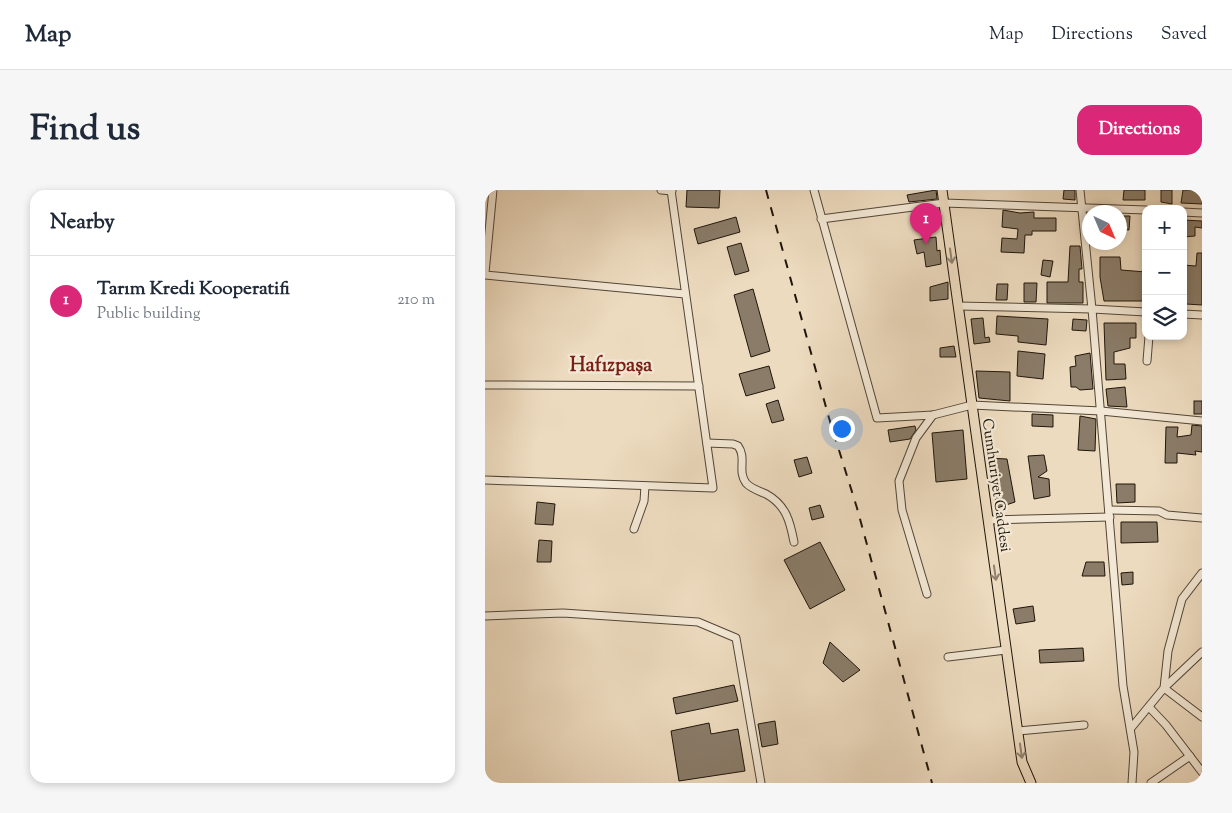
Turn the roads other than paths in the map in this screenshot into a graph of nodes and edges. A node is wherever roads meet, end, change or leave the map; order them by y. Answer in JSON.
{"nodes":[{"id":1,"x":493,"y":190,"type":"edge"},
{"id":2,"x":661,"y":190,"type":"edge"},
{"id":3,"x":671,"y":190,"type":"edge"},
{"id":4,"x":814,"y":190,"type":"edge"},
{"id":5,"x":942,"y":190,"type":"edge"},
{"id":6,"x":1080,"y":190,"type":"edge"},
{"id":7,"x":944,"y":203,"type":"junction"},
{"id":8,"x":1081,"y":207,"type":"junction"},
{"id":9,"x":1142,"y":210,"type":"edge"},
{"id":10,"x":1187,"y":212,"type":"edge"},
{"id":11,"x":1202,"y":212,"type":"edge"},
{"id":12,"x":821,"y":219,"type":"junction"},
{"id":13,"x":485,"y":274,"type":"edge"},
{"id":14,"x":685,"y":294,"type":"junction"},
{"id":15,"x":958,"y":306,"type":"junction"},
{"id":16,"x":1093,"y":309,"type":"junction"},
{"id":17,"x":1142,"y":312,"type":"edge"},
{"id":18,"x":1187,"y":314,"type":"edge"},
{"id":19,"x":1202,"y":315,"type":"edge"},
{"id":20,"x":1149,"y":340,"type":"edge"},
{"id":21,"x":1147,"y":361,"type":"dead end"},
{"id":22,"x":485,"y":385,"type":"edge"},
{"id":23,"x":699,"y":386,"type":"junction"},
{"id":24,"x":972,"y":405,"type":"junction"},
{"id":25,"x":1101,"y":411,"type":"junction"},
{"id":26,"x":933,"y":415,"type":"junction"},
{"id":27,"x":1202,"y":421,"type":"edge"},
{"id":28,"x":707,"y":443,"type":"junction"},
{"id":29,"x":485,"y":480,"type":"edge"},
{"id":30,"x":645,"y":486,"type":"junction"},
{"id":31,"x":1109,"y":514,"type":"junction"},
{"id":32,"x":1202,"y":518,"type":"edge"},
{"id":33,"x":988,"y":520,"type":"junction"},
{"id":34,"x":634,"y":529,"type":"dead end"},
{"id":35,"x":794,"y":542,"type":"dead end"},
{"id":36,"x":1202,"y":574,"type":"edge"},
{"id":37,"x":927,"y":594,"type":"dead end"},
{"id":38,"x":485,"y":616,"type":"edge"},
{"id":39,"x":1006,"y":650,"type":"junction"},
{"id":40,"x":1201,"y":655,"type":"edge"},
{"id":41,"x":948,"y":657,"type":"dead end"},
{"id":42,"x":1164,"y":688,"type":"junction"},
{"id":43,"x":1149,"y":707,"type":"junction"},
{"id":44,"x":1202,"y":717,"type":"edge"},
{"id":45,"x":1084,"y":725,"type":"dead end"},
{"id":46,"x":1131,"y":728,"type":"junction"},
{"id":47,"x":1018,"y":731,"type":"junction"},
{"id":48,"x":1190,"y":756,"type":"junction"},
{"id":49,"x":1202,"y":772,"type":"edge"},
{"id":50,"x":761,"y":783,"type":"edge"},
{"id":51,"x":1031,"y":783,"type":"edge"},
{"id":52,"x":1132,"y":783,"type":"edge"},
{"id":53,"x":1151,"y":783,"type":"edge"}],
"edges":[{"from":1,"to":13,"type":"street"},
{"from":2,"to":3,"type":"street"},
{"from":3,"to":14,"type":"street"},
{"from":4,"to":12,"type":"street"},
{"from":5,"to":7,"type":"main road","name":"Cumhuriyet Caddesi"},
{"from":6,"to":8,"type":"street"},
{"from":7,"to":8,"type":"street"},
{"from":7,"to":12,"type":"street"},
{"from":7,"to":15,"type":"main road","name":"Cumhuriyet Caddesi","one_way":true},
{"from":8,"to":9,"type":"street"},
{"from":8,"to":16,"type":"street"},
{"from":10,"to":11,"type":"street"},
{"from":12,"to":26,"type":"street"},
{"from":13,"to":14,"type":"street"},
{"from":14,"to":23,"type":"street"},
{"from":15,"to":16,"type":"street"},
{"from":15,"to":24,"type":"main road","name":"Cumhuriyet Caddesi"},
{"from":16,"to":17,"type":"street"},
{"from":16,"to":25,"type":"street"},
{"from":18,"to":19,"type":"street"},
{"from":20,"to":21,"type":"street"},
{"from":22,"to":23,"type":"street"},
{"from":23,"to":28,"type":"street"},
{"from":24,"to":25,"type":"street"},
{"from":24,"to":26,"type":"street"},
{"from":24,"to":33,"type":"main road","name":"Cumhuriyet Caddesi"},
{"from":25,"to":27,"type":"street"},
{"from":25,"to":31,"type":"street"},
{"from":26,"to":37,"type":"street"},
{"from":28,"to":30,"type":"street"},
{"from":28,"to":35,"type":"street"},
{"from":29,"to":30,"type":"street"},
{"from":30,"to":34,"type":"street"},
{"from":31,"to":32,"type":"street"},
{"from":31,"to":33,"type":"street"},
{"from":31,"to":46,"type":"street"},
{"from":33,"to":39,"type":"main road","name":"Cumhuriyet Caddesi","one_way":true},
{"from":36,"to":42,"type":"street"},
{"from":38,"to":50,"type":"street"},
{"from":39,"to":41,"type":"street"},
{"from":39,"to":47,"type":"main road","name":"Cumhuriyet Caddesi"},
{"from":40,"to":42,"type":"street"},
{"from":42,"to":43,"type":"street"},
{"from":42,"to":44,"type":"street"},
{"from":43,"to":46,"type":"street"},
{"from":43,"to":48,"type":"street"},
{"from":45,"to":47,"type":"street"},
{"from":46,"to":52,"type":"street"},
{"from":47,"to":51,"type":"main road","name":"Cumhuriyet Caddesi","one_way":true},
{"from":48,"to":49,"type":"street"},
{"from":48,"to":53,"type":"street"}]}
